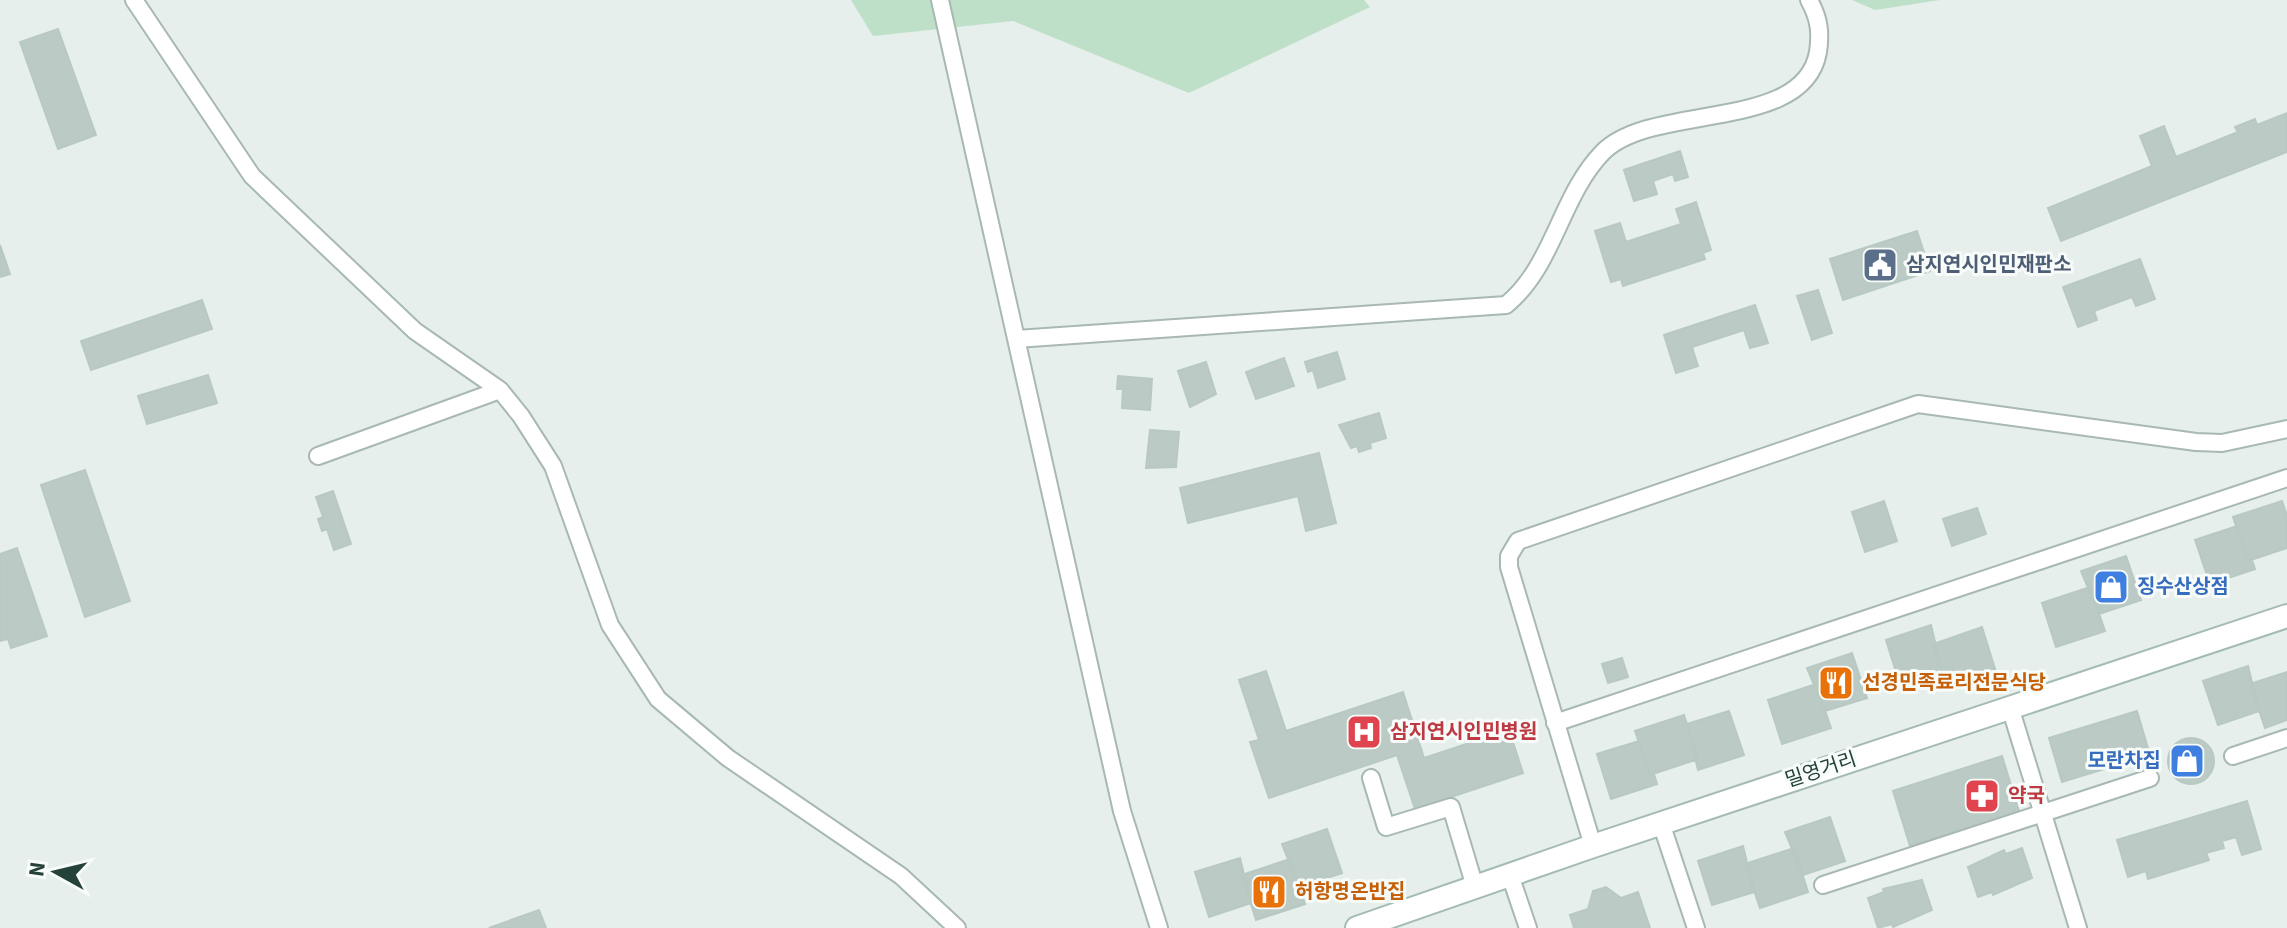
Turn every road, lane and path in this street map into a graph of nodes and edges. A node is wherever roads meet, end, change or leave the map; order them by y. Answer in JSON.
{"nodes":[{"id":1,"x":134,"y":0,"type":"edge"},
{"id":2,"x":940,"y":0,"type":"edge"},
{"id":3,"x":1809,"y":0,"type":"edge"},
{"id":4,"x":1016,"y":339,"type":"junction"},
{"id":5,"x":500,"y":390,"type":"junction"},
{"id":6,"x":2287,"y":429,"type":"edge"},
{"id":7,"x":318,"y":456,"type":"dead end"},
{"id":8,"x":2287,"y":478,"type":"edge"},
{"id":9,"x":2287,"y":616,"type":"edge"},
{"id":10,"x":2010,"y":707,"type":"junction"},
{"id":11,"x":1555,"y":723,"type":"junction"},
{"id":12,"x":2287,"y":738,"type":"edge"},
{"id":13,"x":2233,"y":756,"type":"dead end"},
{"id":14,"x":1371,"y":778,"type":"dead end"},
{"id":15,"x":2150,"y":778,"type":"dead end"},
{"id":16,"x":2042,"y":812,"type":"junction"},
{"id":17,"x":1661,"y":823,"type":"junction"},
{"id":18,"x":1593,"y":846,"type":"junction"},
{"id":19,"x":1510,"y":875,"type":"junction"},
{"id":20,"x":1823,"y":885,"type":"dead end"},
{"id":21,"x":1475,"y":887,"type":"junction"},
{"id":22,"x":957,"y":928,"type":"edge"},
{"id":23,"x":1159,"y":928,"type":"edge"},
{"id":24,"x":1357,"y":928,"type":"edge"},
{"id":25,"x":1528,"y":928,"type":"edge"},
{"id":26,"x":1696,"y":928,"type":"edge"},
{"id":27,"x":2078,"y":928,"type":"edge"}],
"edges":[{"from":1,"to":5,"type":"street"},
{"from":2,"to":4,"type":"street"},
{"from":3,"to":4,"type":"street"},
{"from":4,"to":23,"type":"street"},
{"from":5,"to":7,"type":"street"},
{"from":5,"to":22,"type":"street"},
{"from":6,"to":11,"type":"street"},
{"from":8,"to":11,"type":"street"},
{"from":9,"to":10,"type":"main road","name":"밀영거리"},
{"from":10,"to":16,"type":"street"},
{"from":10,"to":17,"type":"main road","name":"밀영거리"},
{"from":11,"to":18,"type":"street"},
{"from":12,"to":13,"type":"street"},
{"from":14,"to":21,"type":"street"},
{"from":15,"to":16,"type":"street"},
{"from":16,"to":20,"type":"street"},
{"from":16,"to":27,"type":"street"},
{"from":17,"to":18,"type":"main road","name":"밀영거리"},
{"from":17,"to":26,"type":"street"},
{"from":18,"to":19,"type":"main road","name":"밀영거리"},
{"from":19,"to":21,"type":"main road","name":"밀영거리"},
{"from":19,"to":25,"type":"street"},
{"from":21,"to":24,"type":"main road","name":"밀영거리"}]}
